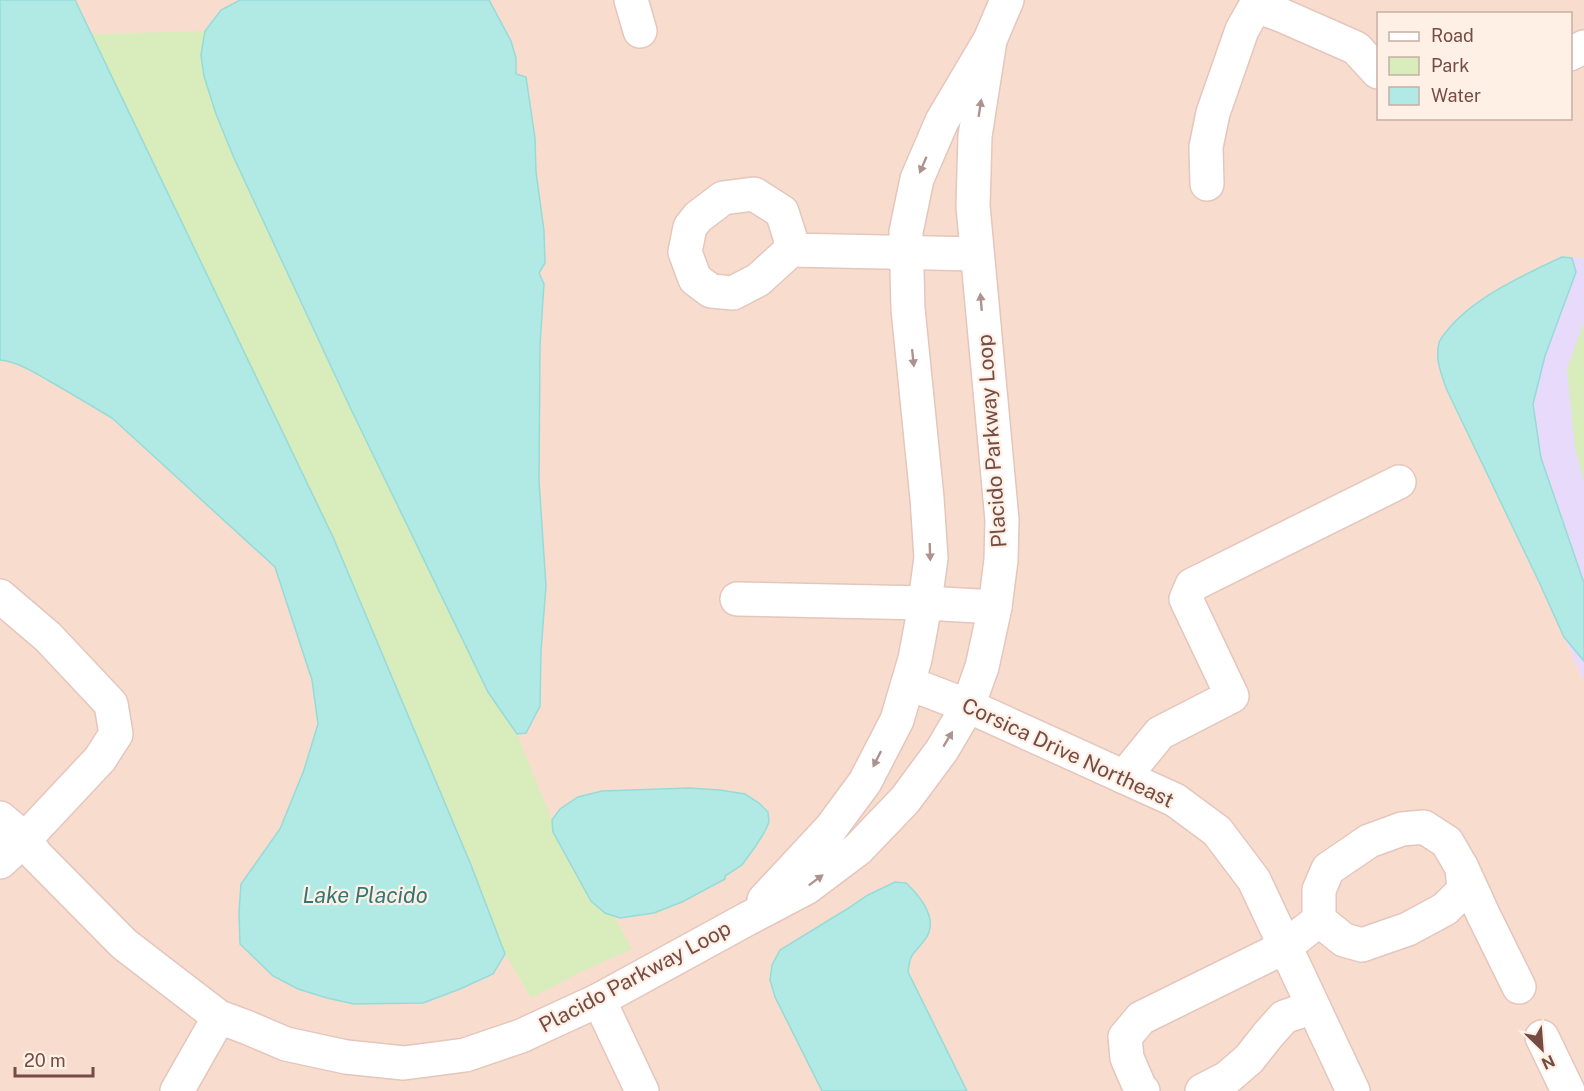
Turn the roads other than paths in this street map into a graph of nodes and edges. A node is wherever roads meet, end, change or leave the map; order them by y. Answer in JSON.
{"nodes":[{"id":1,"x":1007,"y":0,"type":"edge"},
{"id":2,"x":1258,"y":3,"type":"edge"},
{"id":3,"x":990,"y":40,"type":"junction"},
{"id":4,"x":1367,"y":48,"type":"edge"},
{"id":5,"x":1377,"y":70,"type":"edge"},
{"id":6,"x":1207,"y":184,"type":"dead end"},
{"id":7,"x":791,"y":250,"type":"dead end"},
{"id":8,"x":907,"y":252,"type":"junction"},
{"id":9,"x":977,"y":254,"type":"junction"},
{"id":10,"x":1400,"y":482,"type":"dead end"},
{"id":11,"x":0,"y":596,"type":"edge"},
{"id":12,"x":737,"y":599,"type":"dead end"},
{"id":13,"x":925,"y":603,"type":"junction"},
{"id":14,"x":994,"y":608,"type":"junction"},
{"id":15,"x":908,"y":683,"type":"junction"},
{"id":16,"x":968,"y":706,"type":"junction"},
{"id":17,"x":1124,"y":777,"type":"junction"},
{"id":18,"x":0,"y":818,"type":"edge"},
{"id":19,"x":25,"y":839,"type":"junction"},
{"id":20,"x":0,"y":862,"type":"edge"},
{"id":21,"x":1462,"y":868,"type":"junction"},
{"id":22,"x":747,"y":918,"type":"junction"},
{"id":23,"x":1319,"y":920,"type":"junction"},
{"id":24,"x":1285,"y":947,"type":"junction"},
{"id":25,"x":1519,"y":987,"type":"dead end"},
{"id":26,"x":599,"y":1000,"type":"junction"},
{"id":27,"x":1313,"y":1007,"type":"junction"},
{"id":28,"x":219,"y":1017,"type":"junction"},
{"id":29,"x":1542,"y":1037,"type":"dead end"},
{"id":30,"x":177,"y":1091,"type":"edge"},
{"id":31,"x":642,"y":1091,"type":"edge"},
{"id":32,"x":1143,"y":1091,"type":"edge"},
{"id":33,"x":1202,"y":1091,"type":"edge"},
{"id":34,"x":1353,"y":1091,"type":"edge"},
{"id":35,"x":1568,"y":1091,"type":"edge"}],
"edges":[{"from":1,"to":3,"type":"street","name":"Placido Parkway Loop"},
{"from":2,"to":4,"type":"street"},
{"from":2,"to":6,"type":"street"},
{"from":3,"to":8,"type":"street","name":"Placido Parkway Loop","one_way":true},
{"from":9,"to":3,"type":"street","name":"Placido Parkway Loop","one_way":true},
{"from":4,"to":5,"type":"street"},
{"from":7,"to":8,"type":"street"},
{"from":8,"to":9,"type":"street"},
{"from":8,"to":13,"type":"street","name":"Placido Parkway Loop","one_way":true},
{"from":14,"to":9,"type":"street","name":"Placido Parkway Loop","one_way":true},
{"from":10,"to":17,"type":"street"},
{"from":11,"to":19,"type":"street"},
{"from":12,"to":13,"type":"street"},
{"from":13,"to":14,"type":"street"},
{"from":13,"to":15,"type":"street","name":"Placido Parkway Loop"},
{"from":14,"to":16,"type":"street","name":"Placido Parkway Loop"},
{"from":15,"to":16,"type":"street","name":"Corsica Drive Northeast"},
{"from":15,"to":22,"type":"street","name":"Placido Parkway Loop","one_way":true},
{"from":16,"to":17,"type":"street","name":"Corsica Drive Northeast"},
{"from":22,"to":16,"type":"street","name":"Placido Parkway Loop","one_way":true},
{"from":17,"to":24,"type":"street","name":"Corsica Drive Northeast"},
{"from":18,"to":19,"type":"street","name":"Placido Parkway Loop"},
{"from":19,"to":20,"type":"street"},
{"from":19,"to":28,"type":"street","name":"Placido Parkway Loop"},
{"from":21,"to":23,"type":"street"},
{"from":21,"to":23,"type":"street"},
{"from":21,"to":25,"type":"street"},
{"from":22,"to":26,"type":"street","name":"Placido Parkway Loop"},
{"from":23,"to":24,"type":"street"},
{"from":24,"to":27,"type":"street","name":"Corsica Drive Northeast"},
{"from":24,"to":32,"type":"street"},
{"from":26,"to":28,"type":"street","name":"Placido Parkway Loop"},
{"from":26,"to":31,"type":"street"},
{"from":27,"to":33,"type":"street"},
{"from":27,"to":34,"type":"street","name":"Corsica Drive Northeast"},
{"from":28,"to":30,"type":"street"},
{"from":29,"to":35,"type":"street"}]}
